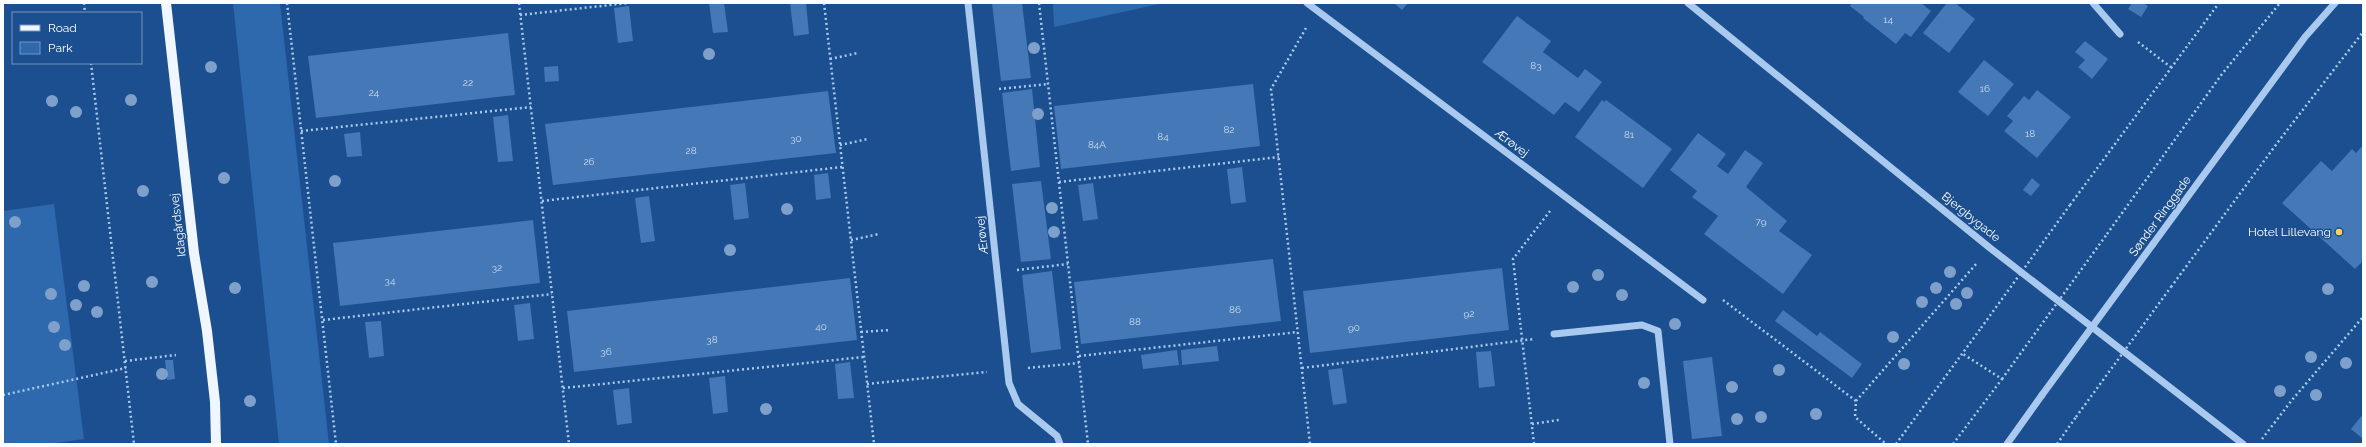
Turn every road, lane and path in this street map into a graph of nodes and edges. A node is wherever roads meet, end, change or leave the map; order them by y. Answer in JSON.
{"nodes":[{"id":1,"x":166,"y":3,"type":"edge"},
{"id":2,"x":287,"y":3,"type":"edge"},
{"id":3,"x":519,"y":3,"type":"edge"},
{"id":4,"x":628,"y":3,"type":"edge"},
{"id":5,"x":824,"y":3,"type":"edge"},
{"id":6,"x":968,"y":3,"type":"edge"},
{"id":7,"x":1039,"y":3,"type":"edge"},
{"id":8,"x":1307,"y":3,"type":"edge"},
{"id":9,"x":1688,"y":3,"type":"edge"},
{"id":10,"x":2093,"y":3,"type":"edge"},
{"id":11,"x":2219,"y":3,"type":"edge"},
{"id":12,"x":2280,"y":3,"type":"edge"},
{"id":13,"x":2335,"y":3,"type":"edge"},
{"id":14,"x":1317,"y":10,"type":"junction"},
{"id":15,"x":520,"y":15,"type":"junction"},
{"id":16,"x":2363,"y":32,"type":"edge"},
{"id":17,"x":2120,"y":34,"type":"joint"},
{"id":18,"x":858,"y":53,"type":"dead end"},
{"id":19,"x":830,"y":59,"type":"junction"},
{"id":20,"x":91,"y":64,"type":"edge"},
{"id":21,"x":2172,"y":68,"type":"junction"},
{"id":22,"x":1048,"y":84,"type":"junction"},
{"id":23,"x":978,"y":91,"type":"junction"},
{"id":24,"x":531,"y":107,"type":"junction"},
{"id":25,"x":301,"y":131,"type":"junction"},
{"id":26,"x":868,"y":139,"type":"dead end"},
{"id":27,"x":840,"y":144,"type":"junction"},
{"id":28,"x":1279,"y":157,"type":"junction"},
{"id":29,"x":842,"y":167,"type":"junction"},
{"id":30,"x":1059,"y":182,"type":"junction"},
{"id":31,"x":1563,"y":195,"type":"junction"},
{"id":32,"x":542,"y":201,"type":"junction"},
{"id":33,"x":879,"y":234,"type":"dead end"},
{"id":34,"x":851,"y":240,"type":"junction"},
{"id":35,"x":1990,"y":248,"type":"junction"},
{"id":36,"x":1068,"y":264,"type":"junction"},
{"id":37,"x":997,"y":272,"type":"junction"},
{"id":38,"x":552,"y":294,"type":"junction"},
{"id":39,"x":1703,"y":300,"type":"joint"},
{"id":40,"x":2363,"y":317,"type":"edge"},
{"id":41,"x":323,"y":320,"type":"junction"},
{"id":42,"x":890,"y":330,"type":"dead end"},
{"id":43,"x":861,"y":332,"type":"junction"},
{"id":44,"x":1298,"y":332,"type":"junction"},
{"id":45,"x":1554,"y":334,"type":"joint"},
{"id":46,"x":1523,"y":341,"type":"junction"},
{"id":47,"x":1963,"y":354,"type":"junction"},
{"id":48,"x":176,"y":355,"type":"dead end"},
{"id":49,"x":1078,"y":356,"type":"junction"},
{"id":50,"x":864,"y":357,"type":"junction"},
{"id":51,"x":125,"y":361,"type":"junction"},
{"id":52,"x":1079,"y":363,"type":"junction"},
{"id":53,"x":126,"y":368,"type":"junction"},
{"id":54,"x":1302,"y":368,"type":"junction"},
{"id":55,"x":1008,"y":370,"type":"junction"},
{"id":56,"x":2002,"y":379,"type":"junction"},
{"id":57,"x":868,"y":384,"type":"junction"},
{"id":58,"x":563,"y":388,"type":"junction"},
{"id":59,"x":3,"y":395,"type":"edge"},
{"id":60,"x":1856,"y":401,"type":"junction"},
{"id":61,"x":1558,"y":420,"type":"dead end"},
{"id":62,"x":1532,"y":424,"type":"junction"},
{"id":63,"x":134,"y":444,"type":"edge"},
{"id":64,"x":216,"y":444,"type":"edge"},
{"id":65,"x":336,"y":444,"type":"edge"},
{"id":66,"x":569,"y":444,"type":"edge"},
{"id":67,"x":874,"y":444,"type":"edge"},
{"id":68,"x":1060,"y":444,"type":"edge"},
{"id":69,"x":1088,"y":444,"type":"edge"},
{"id":70,"x":1310,"y":444,"type":"edge"},
{"id":71,"x":1534,"y":444,"type":"edge"},
{"id":72,"x":1670,"y":444,"type":"edge"},
{"id":73,"x":1886,"y":444,"type":"edge"},
{"id":74,"x":1896,"y":444,"type":"edge"},
{"id":75,"x":1953,"y":444,"type":"edge"},
{"id":76,"x":2007,"y":444,"type":"edge"},
{"id":77,"x":2057,"y":444,"type":"edge"},
{"id":78,"x":2243,"y":444,"type":"edge"},
{"id":79,"x":2258,"y":444,"type":"edge"}],
"edges":[{"from":1,"to":64,"type":"main road","name":"Idagårdsvej"},
{"from":2,"to":25,"type":"path"},
{"from":3,"to":15,"type":"path"},
{"from":4,"to":15,"type":"path"},
{"from":5,"to":19,"type":"path"},
{"from":6,"to":23,"type":"street","name":"Ærøvej"},
{"from":7,"to":22,"type":"path"},
{"from":8,"to":14,"type":"street","name":"Ærøvej"},
{"from":9,"to":35,"type":"street","name":"Bjergbygade"},
{"from":10,"to":17,"type":"street"},
{"from":11,"to":21,"type":"path"},
{"from":12,"to":56,"type":"path","bridge":true},
{"from":13,"to":76,"type":"street","name":"Sønder Ringgade","bridge":true},
{"from":14,"to":28,"type":"path"},
{"from":14,"to":31,"type":"street","name":"Ærøvej"},
{"from":15,"to":24,"type":"path"},
{"from":16,"to":77,"type":"path","bridge":true},
{"from":17,"to":21,"type":"path"},
{"from":18,"to":19,"type":"path"},
{"from":19,"to":27,"type":"path"},
{"from":20,"to":51,"type":"path"},
{"from":21,"to":47,"type":"path","bridge":true},
{"from":22,"to":23,"type":"path"},
{"from":22,"to":30,"type":"path"},
{"from":23,"to":37,"type":"street","name":"Ærøvej"},
{"from":24,"to":25,"type":"path"},
{"from":24,"to":32,"type":"path"},
{"from":25,"to":41,"type":"path"},
{"from":26,"to":27,"type":"path"},
{"from":27,"to":29,"type":"path"},
{"from":28,"to":30,"type":"path"},
{"from":28,"to":44,"type":"path"},
{"from":29,"to":32,"type":"path"},
{"from":29,"to":34,"type":"path"},
{"from":30,"to":36,"type":"path"},
{"from":31,"to":39,"type":"street","name":"Ærøvej"},
{"from":31,"to":46,"type":"path"},
{"from":32,"to":38,"type":"path"},
{"from":33,"to":34,"type":"path"},
{"from":34,"to":43,"type":"path"},
{"from":35,"to":60,"type":"path"},
{"from":35,"to":78,"type":"street","name":"Bjergbygade"},
{"from":36,"to":37,"type":"path"},
{"from":36,"to":49,"type":"path"},
{"from":37,"to":55,"type":"street","name":"Ærøvej"},
{"from":38,"to":41,"type":"path"},
{"from":38,"to":58,"type":"path"},
{"from":39,"to":60,"type":"path"},
{"from":40,"to":79,"type":"path"},
{"from":41,"to":65,"type":"path"},
{"from":42,"to":43,"type":"path"},
{"from":43,"to":50,"type":"path"},
{"from":44,"to":49,"type":"path"},
{"from":44,"to":54,"type":"path"},
{"from":45,"to":46,"type":"path"},
{"from":45,"to":72,"type":"street"},
{"from":46,"to":54,"type":"path"},
{"from":46,"to":62,"type":"path"},
{"from":47,"to":56,"type":"path"},
{"from":47,"to":74,"type":"path"},
{"from":48,"to":51,"type":"path"},
{"from":49,"to":52,"type":"path"},
{"from":50,"to":57,"type":"path"},
{"from":50,"to":58,"type":"path"},
{"from":51,"to":53,"type":"path"},
{"from":52,"to":55,"type":"path"},
{"from":52,"to":69,"type":"path"},
{"from":53,"to":59,"type":"path"},
{"from":53,"to":63,"type":"path"},
{"from":54,"to":70,"type":"path"},
{"from":55,"to":57,"type":"path"},
{"from":55,"to":68,"type":"street","name":"Ærøvej"},
{"from":56,"to":75,"type":"path"},
{"from":57,"to":67,"type":"path"},
{"from":58,"to":66,"type":"path"},
{"from":60,"to":73,"type":"path"},
{"from":61,"to":62,"type":"path"},
{"from":62,"to":71,"type":"path"}]}
